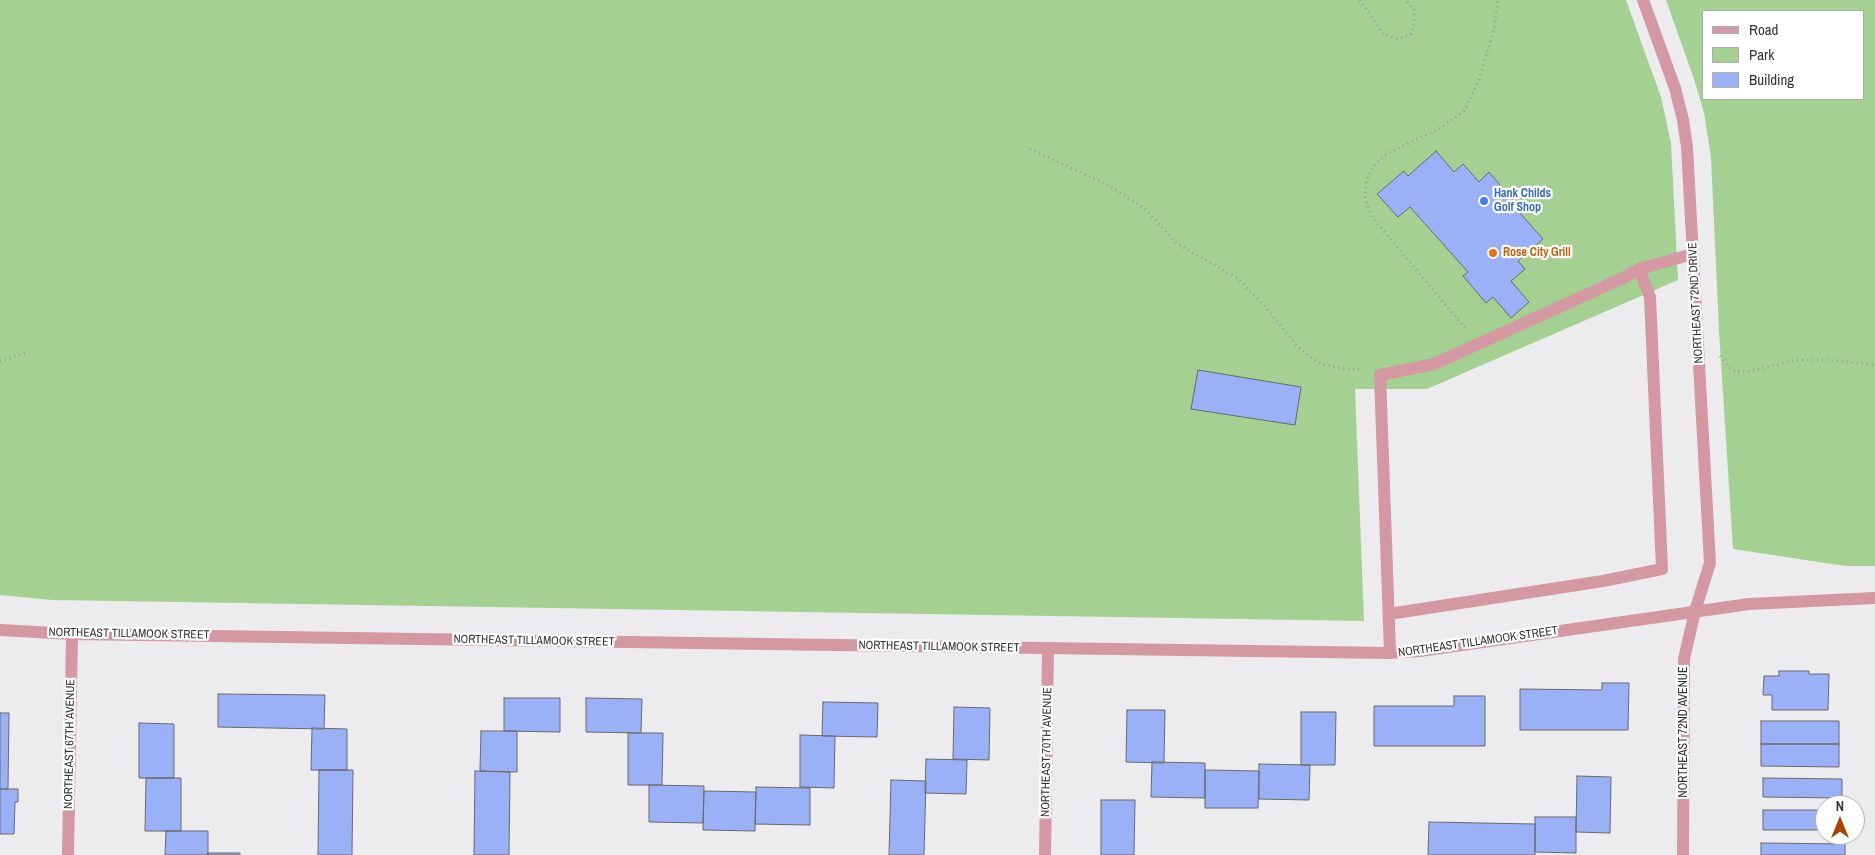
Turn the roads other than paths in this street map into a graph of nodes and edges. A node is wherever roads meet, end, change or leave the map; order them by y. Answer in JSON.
{"nodes":[{"id":1,"x":1644,"y":0,"type":"edge"},
{"id":2,"x":1693,"y":254,"type":"junction"},
{"id":3,"x":1640,"y":269,"type":"junction"},
{"id":4,"x":1875,"y":598,"type":"edge"},
{"id":5,"x":1695,"y":611,"type":"junction"},
{"id":6,"x":1389,"y":614,"type":"junction"},
{"id":7,"x":0,"y":630,"type":"edge"},
{"id":8,"x":72,"y":634,"type":"junction"},
{"id":9,"x":1048,"y":648,"type":"junction"},
{"id":10,"x":1390,"y":653,"type":"junction"},
{"id":11,"x":68,"y":855,"type":"edge"},
{"id":12,"x":1045,"y":855,"type":"edge"},
{"id":13,"x":1683,"y":855,"type":"edge"}],
"edges":[{"from":1,"to":2,"type":"street","name":"NORTHEAST 72ND DRIVE"},
{"from":2,"to":3,"type":"street"},
{"from":2,"to":5,"type":"street","name":"NORTHEAST 72ND DRIVE"},
{"from":3,"to":6,"type":"street"},
{"from":3,"to":6,"type":"street"},
{"from":4,"to":5,"type":"street","name":"NORTHEAST TILLAMOOK STREET"},
{"from":5,"to":10,"type":"street","name":"NORTHEAST TILLAMOOK STREET"},
{"from":5,"to":13,"type":"street","name":"NORTHEAST 72ND AVENUE"},
{"from":6,"to":10,"type":"street"},
{"from":7,"to":8,"type":"street","name":"NORTHEAST TILLAMOOK STREET"},
{"from":8,"to":9,"type":"street","name":"NORTHEAST TILLAMOOK STREET"},
{"from":8,"to":11,"type":"street","name":"NORTHEAST 67TH AVENUE"},
{"from":9,"to":10,"type":"street","name":"NORTHEAST TILLAMOOK STREET"},
{"from":9,"to":12,"type":"street","name":"NORTHEAST 70TH AVENUE"}]}
